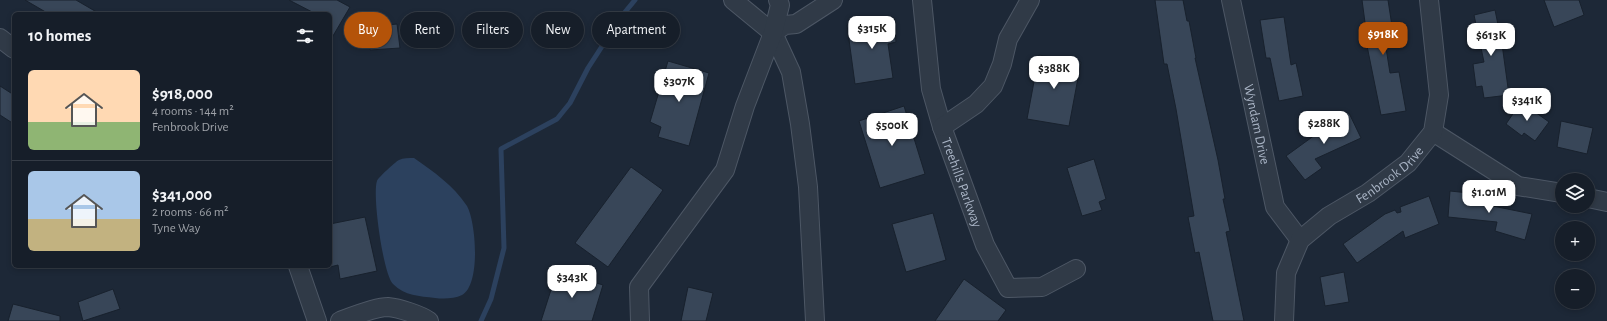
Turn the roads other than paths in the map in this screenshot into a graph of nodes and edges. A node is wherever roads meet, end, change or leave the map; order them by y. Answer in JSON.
{"nodes":[{"id":1,"x":733,"y":0,"type":"edge"},
{"id":2,"x":778,"y":0,"type":"edge"},
{"id":3,"x":833,"y":0,"type":"edge"},
{"id":4,"x":922,"y":0,"type":"edge"},
{"id":5,"x":1030,"y":0,"type":"edge"},
{"id":6,"x":1231,"y":0,"type":"edge"},
{"id":7,"x":1429,"y":0,"type":"edge"},
{"id":8,"x":773,"y":33,"type":"junction"},
{"id":9,"x":0,"y":38,"type":"edge"},
{"id":10,"x":12,"y":47,"type":"edge"},
{"id":11,"x":942,"y":127,"type":"junction"},
{"id":12,"x":1433,"y":132,"type":"junction"},
{"id":13,"x":1555,"y":192,"type":"edge"},
{"id":14,"x":1595,"y":199,"type":"edge"},
{"id":15,"x":1607,"y":202,"type":"edge"},
{"id":16,"x":1300,"y":240,"type":"junction"},
{"id":17,"x":299,"y":268,"type":"edge"},
{"id":18,"x":1076,"y":269,"type":"dead end"},
{"id":19,"x":317,"y":321,"type":"edge"},
{"id":20,"x":340,"y":321,"type":"edge"},
{"id":21,"x":429,"y":321,"type":"edge"},
{"id":22,"x":640,"y":321,"type":"edge"},
{"id":23,"x":815,"y":321,"type":"edge"},
{"id":24,"x":1284,"y":321,"type":"edge"}],
"edges":[{"from":1,"to":8,"type":"street"},
{"from":2,"to":8,"type":"street"},
{"from":3,"to":8,"type":"street"},
{"from":4,"to":11,"type":"street","name":"Treehills Parkway"},
{"from":5,"to":11,"type":"street"},
{"from":6,"to":16,"type":"street","name":"Wyndam Drive"},
{"from":7,"to":12,"type":"street","name":"Fenbrook Drive"},
{"from":8,"to":22,"type":"street"},
{"from":8,"to":23,"type":"street"},
{"from":9,"to":10,"type":"street"},
{"from":11,"to":18,"type":"street","name":"Treehills Parkway"},
{"from":12,"to":13,"type":"street"},
{"from":12,"to":16,"type":"street","name":"Fenbrook Drive"},
{"from":14,"to":15,"type":"street"},
{"from":16,"to":24,"type":"street","name":"Fenbrook Drive"},
{"from":17,"to":19,"type":"street"},
{"from":20,"to":21,"type":"street"}]}
